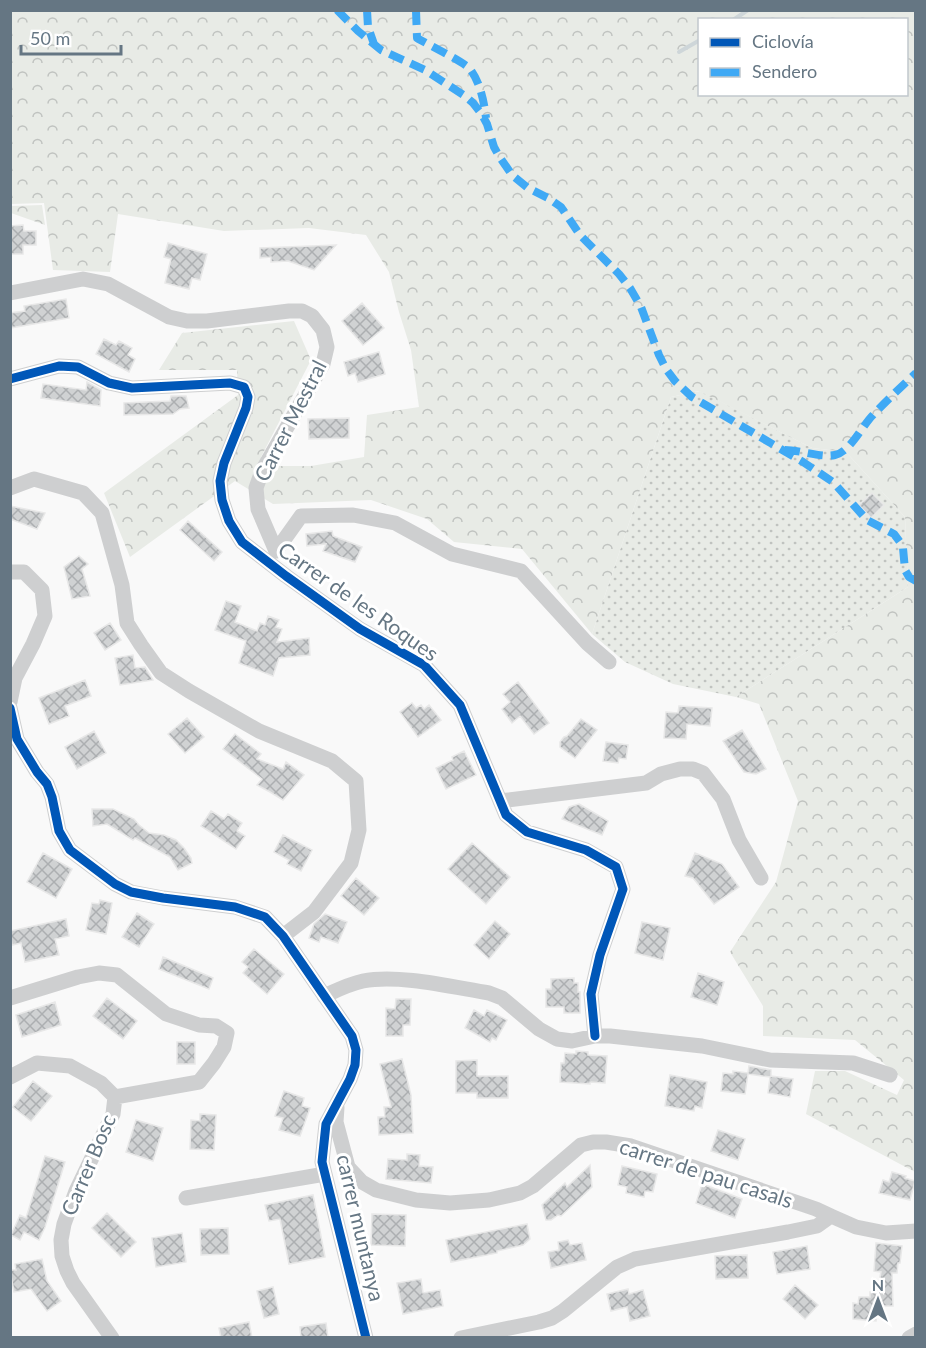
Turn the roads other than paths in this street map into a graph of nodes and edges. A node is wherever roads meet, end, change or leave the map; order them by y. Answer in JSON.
{"nodes":[{"id":1,"x":10,"y":293,"type":"edge"},
{"id":2,"x":10,"y":379,"type":"edge"},
{"id":3,"x":10,"y":488,"type":"edge"},
{"id":4,"x":276,"y":551,"type":"junction"},
{"id":5,"x":10,"y":572,"type":"edge"},
{"id":6,"x":286,"y":576,"type":"junction"},
{"id":7,"x":609,"y":662,"type":"dead end"},
{"id":8,"x":10,"y":702,"type":"edge"},
{"id":9,"x":10,"y":708,"type":"edge"},
{"id":10,"x":500,"y":801,"type":"junction"},
{"id":11,"x":761,"y":878,"type":"dead end"},
{"id":12,"x":283,"y":936,"type":"junction"},
{"id":13,"x":324,"y":996,"type":"junction"},
{"id":14,"x":10,"y":998,"type":"edge"},
{"id":15,"x":595,"y":1035,"type":"junction"},
{"id":16,"x":890,"y":1075,"type":"dead end"},
{"id":17,"x":10,"y":1077,"type":"edge"},
{"id":18,"x":115,"y":1097,"type":"junction"},
{"id":19,"x":337,"y":1105,"type":"junction"},
{"id":20,"x":325,"y":1174,"type":"junction"},
{"id":21,"x":186,"y":1198,"type":"dead end"},
{"id":22,"x":831,"y":1216,"type":"junction"},
{"id":23,"x":915,"y":1231,"type":"edge"},
{"id":24,"x":915,"y":1334,"type":"edge"},
{"id":25,"x":112,"y":1338,"type":"edge"},
{"id":26,"x":366,"y":1338,"type":"edge"},
{"id":27,"x":461,"y":1338,"type":"edge"},
{"id":28,"x":909,"y":1338,"type":"edge"}],
"edges":[{"from":1,"to":4,"type":"street","name":"Carrer Mestral"},
{"from":2,"to":6,"type":"street","name":"Carrer de les Roques"},
{"from":3,"to":12,"type":"street"},
{"from":4,"to":6,"type":"street","name":"Carrer Mestral"},
{"from":4,"to":7,"type":"street"},
{"from":5,"to":8,"type":"street"},
{"from":6,"to":10,"type":"street","name":"Carrer de les Roques"},
{"from":9,"to":12,"type":"street","name":"carrer muntanya"},
{"from":10,"to":11,"type":"street"},
{"from":10,"to":15,"type":"street","name":"Carrer de les Roques"},
{"from":12,"to":13,"type":"street","name":"carrer muntanya"},
{"from":13,"to":15,"type":"street"},
{"from":13,"to":19,"type":"street","name":"carrer muntanya"},
{"from":14,"to":18,"type":"street"},
{"from":15,"to":16,"type":"street"},
{"from":17,"to":18,"type":"street","name":"Carrer Bosc"},
{"from":18,"to":25,"type":"street","name":"Carrer Bosc"},
{"from":19,"to":20,"type":"street","name":"carrer muntanya"},
{"from":19,"to":22,"type":"street","name":"carrer de pau casals"},
{"from":20,"to":21,"type":"street"},
{"from":20,"to":26,"type":"street","name":"carrer muntanya"},
{"from":22,"to":23,"type":"street","name":"carrer de pau casals"},
{"from":22,"to":27,"type":"street"},
{"from":24,"to":28,"type":"street"}]}
